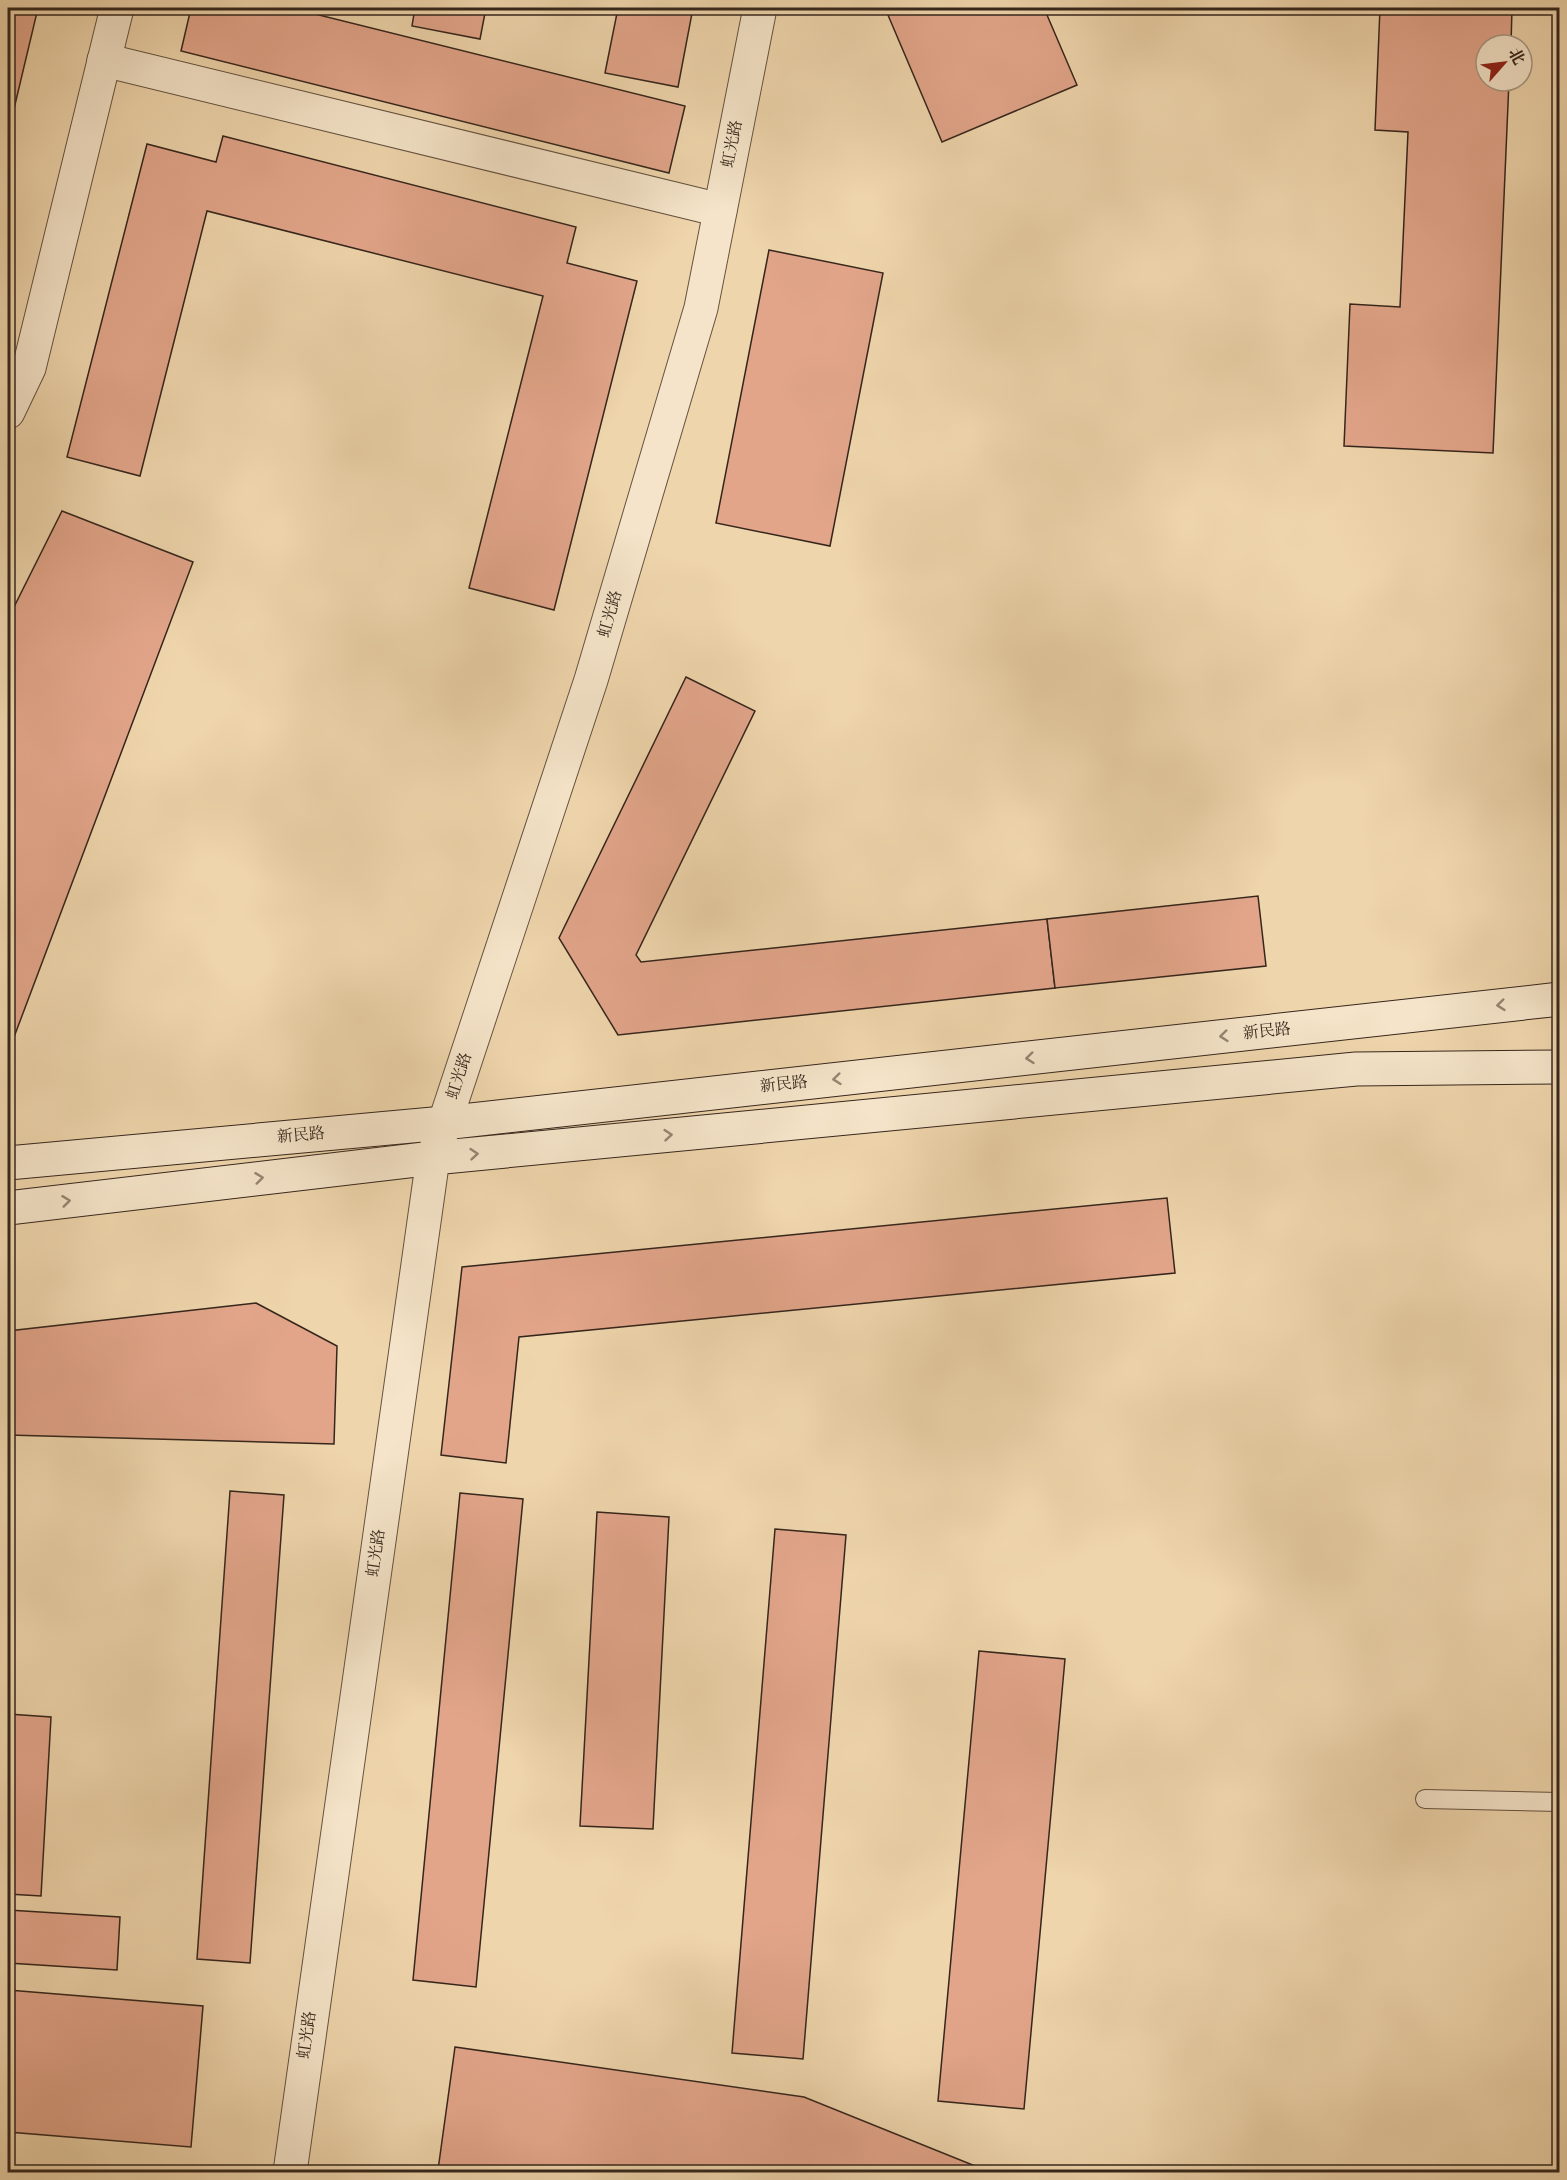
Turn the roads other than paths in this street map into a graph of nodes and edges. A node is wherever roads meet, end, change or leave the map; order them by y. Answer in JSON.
{"nodes":[{"id":1,"x":117,"y":8,"type":"edge"},
{"id":2,"x":760,"y":8,"type":"edge"},
{"id":3,"x":104,"y":60,"type":"junction"},
{"id":4,"x":720,"y":210,"type":"junction"},
{"id":5,"x":8,"y":412,"type":"edge"},
{"id":6,"x":1560,"y":999,"type":"edge"},
{"id":7,"x":1560,"y":1067,"type":"edge"},
{"id":8,"x":444,"y":1123,"type":"junction"},
{"id":9,"x":433,"y":1158,"type":"junction"},
{"id":10,"x":8,"y":1163,"type":"edge"},
{"id":11,"x":8,"y":1208,"type":"edge"},
{"id":12,"x":1425,"y":1799,"type":"dead end"},
{"id":13,"x":1560,"y":1802,"type":"edge"},
{"id":14,"x":290,"y":2172,"type":"edge"}],
"edges":[{"from":1,"to":3,"type":"street"},
{"from":2,"to":4,"type":"street","name":"虹光路"},
{"from":3,"to":4,"type":"street"},
{"from":3,"to":5,"type":"street"},
{"from":4,"to":8,"type":"street","name":"虹光路"},
{"from":6,"to":8,"type":"street","name":"新民路","one_way":true},
{"from":9,"to":7,"type":"street","one_way":true},
{"from":8,"to":9,"type":"street","name":"虹光路"},
{"from":8,"to":10,"type":"street","name":"新民路"},
{"from":11,"to":9,"type":"street","one_way":true},
{"from":9,"to":14,"type":"street","name":"虹光路"},
{"from":12,"to":13,"type":"lane"}]}
